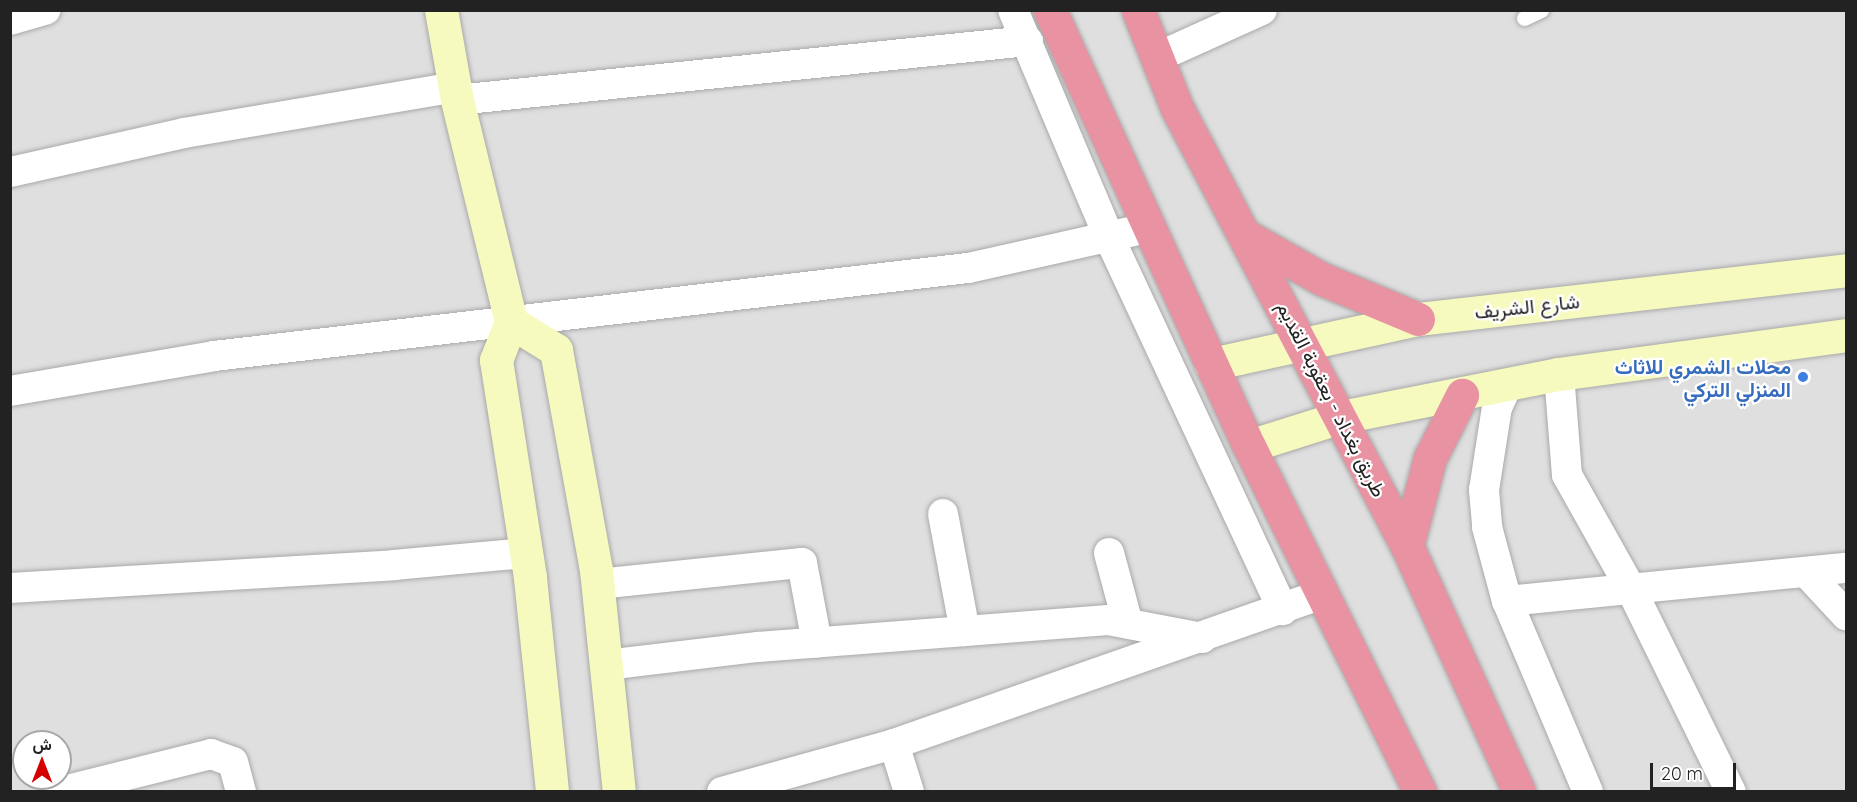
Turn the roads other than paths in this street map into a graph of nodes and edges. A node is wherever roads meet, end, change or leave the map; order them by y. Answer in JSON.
{"nodes":[{"id":1,"x":46,"y":10,"type":"edge"},
{"id":2,"x":441,"y":10,"type":"edge"},
{"id":3,"x":1013,"y":10,"type":"edge"},
{"id":4,"x":1050,"y":10,"type":"edge"},
{"id":5,"x":1137,"y":10,"type":"edge"},
{"id":6,"x":1262,"y":10,"type":"edge"},
{"id":7,"x":1541,"y":10,"type":"edge"},
{"id":8,"x":1524,"y":18,"type":"dead end"},
{"id":9,"x":10,"y":20,"type":"edge"},
{"id":10,"x":1028,"y":41,"type":"junction"},
{"id":11,"x":1158,"y":57,"type":"junction"},
{"id":12,"x":456,"y":94,"type":"junction"},
{"id":13,"x":10,"y":172,"type":"edge"},
{"id":14,"x":1147,"y":228,"type":"junction"},
{"id":15,"x":1108,"y":235,"type":"junction"},
{"id":16,"x":1248,"y":237,"type":"junction"},
{"id":17,"x":1846,"y":270,"type":"edge"},
{"id":18,"x":1418,"y":319,"type":"junction"},
{"id":19,"x":511,"y":322,"type":"junction"},
{"id":20,"x":1846,"y":335,"type":"edge"},
{"id":21,"x":1302,"y":341,"type":"junction"},
{"id":22,"x":1211,"y":364,"type":"junction"},
{"id":23,"x":1559,"y":374,"type":"junction"},
{"id":24,"x":1507,"y":386,"type":"junction"},
{"id":25,"x":10,"y":392,"type":"edge"},
{"id":26,"x":1462,"y":395,"type":"junction"},
{"id":27,"x":1341,"y":417,"type":"junction"},
{"id":28,"x":1249,"y":446,"type":"junction"},
{"id":29,"x":943,"y":514,"type":"dead end"},
{"id":30,"x":1407,"y":546,"type":"junction"},
{"id":31,"x":526,"y":553,"type":"junction"},
{"id":32,"x":1109,"y":553,"type":"dead end"},
{"id":33,"x":1846,"y":568,"type":"edge"},
{"id":34,"x":1806,"y":572,"type":"junction"},
{"id":35,"x":598,"y":584,"type":"junction"},
{"id":36,"x":10,"y":588,"type":"edge"},
{"id":37,"x":1631,"y":589,"type":"junction"},
{"id":38,"x":1319,"y":595,"type":"junction"},
{"id":39,"x":1507,"y":601,"type":"junction"},
{"id":40,"x":1283,"y":610,"type":"junction"},
{"id":41,"x":1846,"y":615,"type":"edge"},
{"id":42,"x":1128,"y":624,"type":"junction"},
{"id":43,"x":965,"y":631,"type":"junction"},
{"id":44,"x":1202,"y":638,"type":"junction"},
{"id":45,"x":817,"y":643,"type":"junction"},
{"id":46,"x":606,"y":665,"type":"junction"},
{"id":47,"x":894,"y":744,"type":"junction"},
{"id":48,"x":1414,"y":790,"type":"edge"},
{"id":49,"x":59,"y":792,"type":"edge"},
{"id":50,"x":242,"y":792,"type":"edge"},
{"id":51,"x":552,"y":792,"type":"edge"},
{"id":52,"x":619,"y":792,"type":"edge"},
{"id":53,"x":722,"y":792,"type":"edge"},
{"id":54,"x":909,"y":792,"type":"edge"},
{"id":55,"x":1520,"y":792,"type":"edge"},
{"id":56,"x":1588,"y":792,"type":"edge"},
{"id":57,"x":1731,"y":792,"type":"edge"}],
"edges":[{"from":1,"to":9,"type":"street"},
{"from":2,"to":12,"type":"street"},
{"from":3,"to":10,"type":"street"},
{"from":4,"to":14,"type":"highway"},
{"from":5,"to":11,"type":"highway","name":"طريق بغداد - بعقوبة القديم"},
{"from":6,"to":11,"type":"street"},
{"from":7,"to":8,"type":"lane"},
{"from":10,"to":12,"type":"street"},
{"from":10,"to":15,"type":"street"},
{"from":11,"to":16,"type":"highway","name":"طريق بغداد - بعقوبة القديم"},
{"from":12,"to":13,"type":"street"},
{"from":12,"to":19,"type":"street"},
{"from":14,"to":15,"type":"street"},
{"from":14,"to":22,"type":"highway"},
{"from":15,"to":19,"type":"street"},
{"from":15,"to":40,"type":"street"},
{"from":16,"to":18,"type":"highway"},
{"from":16,"to":21,"type":"highway","name":"طريق بغداد - بعقوبة القديم"},
{"from":17,"to":18,"type":"street","name":"شارع الشريف"},
{"from":18,"to":21,"type":"street","name":"شارع الشريف"},
{"from":19,"to":25,"type":"street"},
{"from":19,"to":31,"type":"street"},
{"from":19,"to":35,"type":"street"},
{"from":20,"to":23,"type":"street"},
{"from":21,"to":22,"type":"street","name":"شارع الشريف"},
{"from":21,"to":27,"type":"highway","name":"طريق بغداد - بعقوبة القديم"},
{"from":22,"to":28,"type":"highway"},
{"from":23,"to":24,"type":"street"},
{"from":23,"to":37,"type":"street"},
{"from":24,"to":26,"type":"street"},
{"from":24,"to":39,"type":"street"},
{"from":26,"to":27,"type":"street"},
{"from":26,"to":30,"type":"highway"},
{"from":27,"to":28,"type":"street"},
{"from":27,"to":30,"type":"highway","name":"طريق بغداد - بعقوبة القديم"},
{"from":28,"to":38,"type":"highway"},
{"from":29,"to":43,"type":"street"},
{"from":30,"to":55,"type":"highway","name":"طريق بغداد - بعقوبة القديم"},
{"from":31,"to":36,"type":"street"},
{"from":31,"to":51,"type":"street"},
{"from":32,"to":42,"type":"street"},
{"from":33,"to":34,"type":"street"},
{"from":34,"to":37,"type":"street"},
{"from":34,"to":41,"type":"street"},
{"from":35,"to":45,"type":"street"},
{"from":35,"to":46,"type":"street"},
{"from":37,"to":39,"type":"street"},
{"from":37,"to":57,"type":"street"},
{"from":38,"to":40,"type":"street"},
{"from":38,"to":48,"type":"highway"},
{"from":39,"to":56,"type":"street"},
{"from":40,"to":44,"type":"street"},
{"from":42,"to":43,"type":"street"},
{"from":42,"to":44,"type":"street"},
{"from":43,"to":45,"type":"street"},
{"from":44,"to":47,"type":"street"},
{"from":45,"to":46,"type":"street"},
{"from":46,"to":52,"type":"street"},
{"from":47,"to":53,"type":"street"},
{"from":47,"to":54,"type":"street"},
{"from":49,"to":50,"type":"street"}]}
